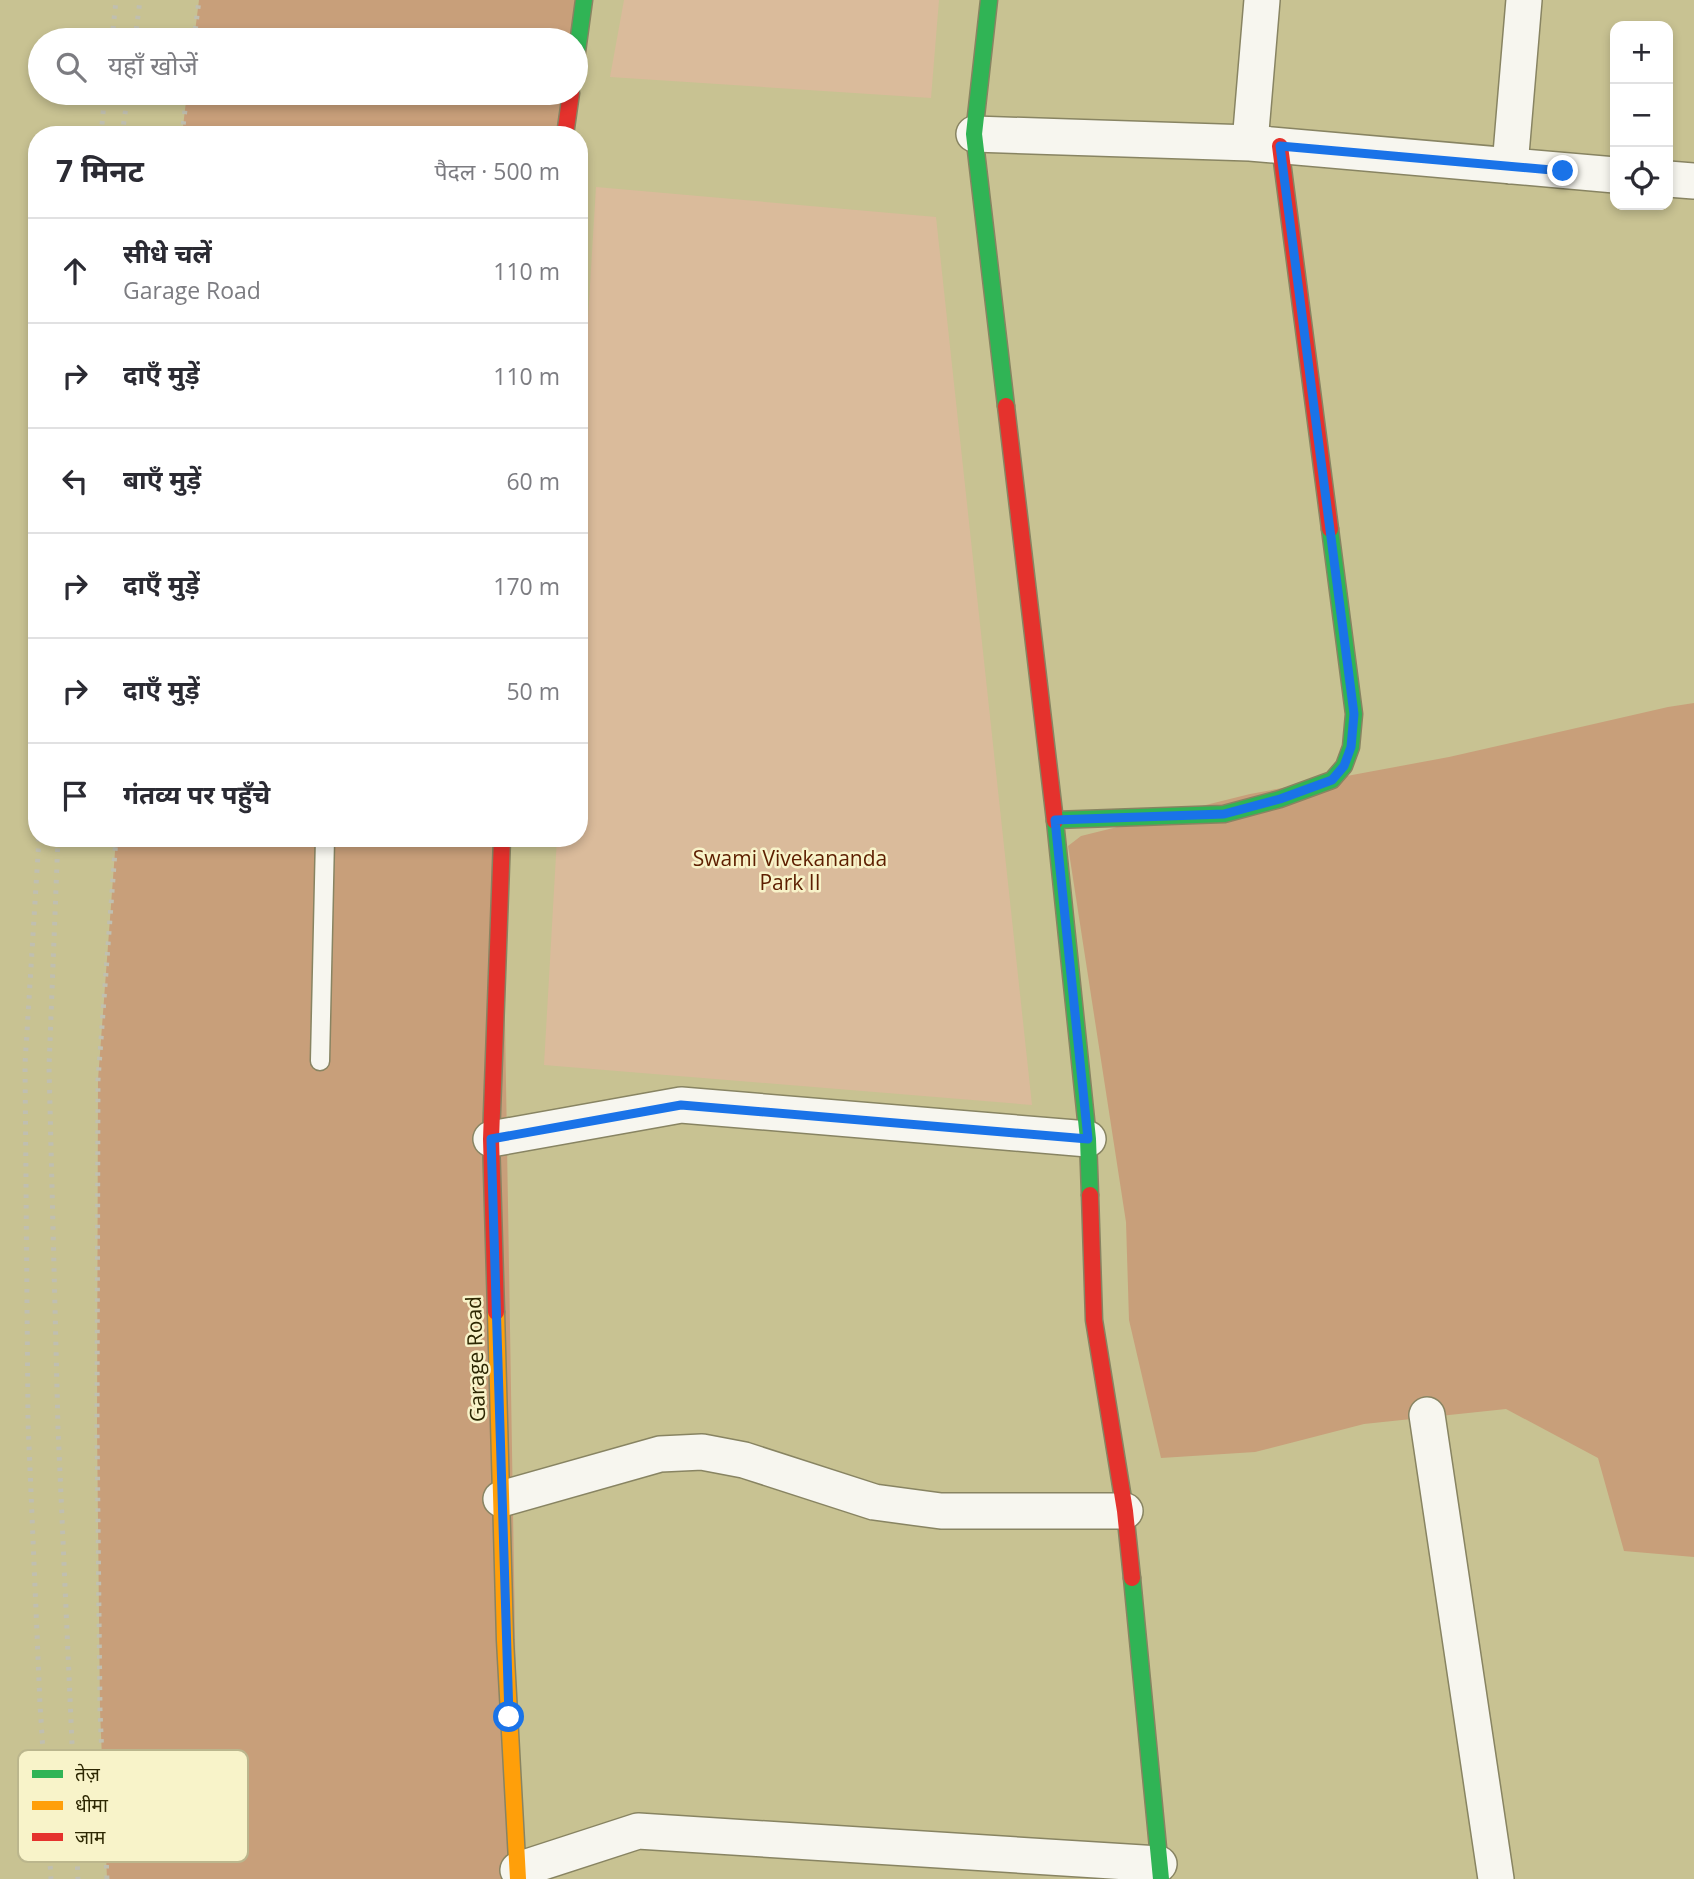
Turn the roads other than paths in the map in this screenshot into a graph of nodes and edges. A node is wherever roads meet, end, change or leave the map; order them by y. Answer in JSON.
{"nodes":[{"id":1,"x":584,"y":0,"type":"edge"},
{"id":2,"x":989,"y":0,"type":"edge"},
{"id":3,"x":1262,"y":0,"type":"edge"},
{"id":4,"x":1524,"y":0,"type":"edge"},
{"id":5,"x":580,"y":28,"type":"edge"},
{"id":6,"x":569,"y":105,"type":"edge"},
{"id":7,"x":566,"y":126,"type":"edge"},
{"id":8,"x":974,"y":134,"type":"junction"},
{"id":9,"x":1265,"y":144,"type":"junction"},
{"id":10,"x":1510,"y":166,"type":"junction"},
{"id":11,"x":1610,"y":175,"type":"edge"},
{"id":12,"x":1673,"y":179,"type":"edge"},
{"id":13,"x":1694,"y":181,"type":"edge"},
{"id":14,"x":1055,"y":820,"type":"junction"},
{"id":15,"x":325,"y":847,"type":"edge"},
{"id":16,"x":497,"y":847,"type":"edge"},
{"id":17,"x":320,"y":1061,"type":"dead end"},
{"id":18,"x":491,"y":1139,"type":"junction"},
{"id":19,"x":1088,"y":1139,"type":"junction"},
{"id":20,"x":1427,"y":1415,"type":"dead end"},
{"id":21,"x":501,"y":1499,"type":"junction"},
{"id":22,"x":1125,"y":1511,"type":"junction"},
{"id":23,"x":1160,"y":1872,"type":"edge"},
{"id":24,"x":518,"y":1874,"type":"edge"},
{"id":25,"x":1496,"y":1879,"type":"edge"}],
"edges":[{"from":1,"to":5,"type":"street"},
{"from":2,"to":8,"type":"street"},
{"from":3,"to":9,"type":"street"},
{"from":4,"to":10,"type":"street"},
{"from":6,"to":7,"type":"street"},
{"from":8,"to":9,"type":"street"},
{"from":8,"to":14,"type":"street"},
{"from":9,"to":10,"type":"street"},
{"from":9,"to":14,"type":"street"},
{"from":10,"to":11,"type":"street"},
{"from":12,"to":13,"type":"street"},
{"from":14,"to":19,"type":"street"},
{"from":15,"to":17,"type":"lane"},
{"from":16,"to":18,"type":"street","name":"Garage Road"},
{"from":18,"to":19,"type":"street"},
{"from":18,"to":21,"type":"street","name":"Garage Road"},
{"from":19,"to":22,"type":"street"},
{"from":20,"to":25,"type":"street"},
{"from":21,"to":22,"type":"street"},
{"from":21,"to":24,"type":"street","name":"Garage Road"},
{"from":22,"to":23,"type":"street"},
{"from":23,"to":24,"type":"street"}]}
